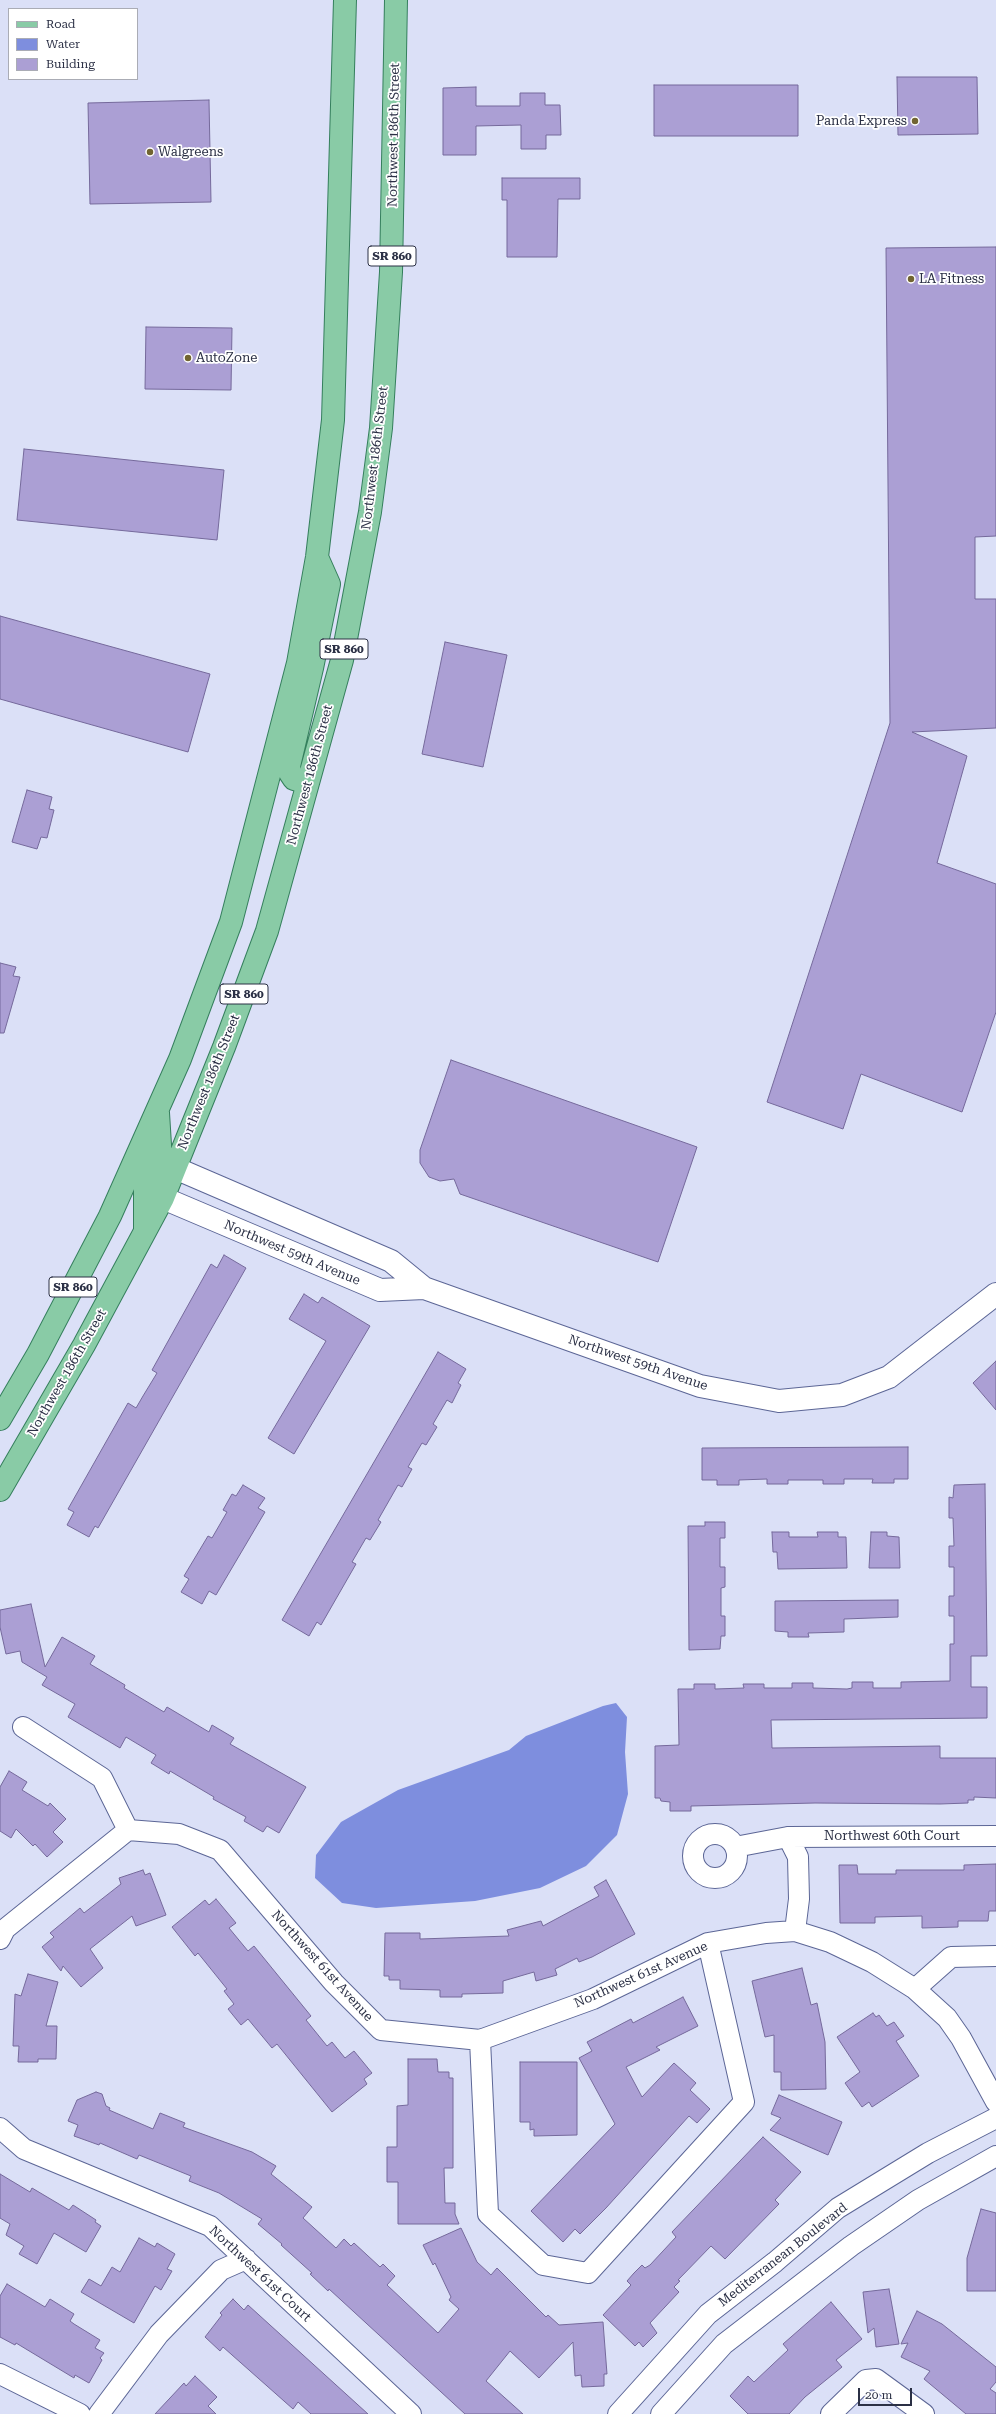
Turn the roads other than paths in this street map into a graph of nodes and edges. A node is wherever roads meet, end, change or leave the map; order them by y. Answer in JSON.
{"nodes":[{"id":1,"x":345,"y":0,"type":"edge"},
{"id":2,"x":396,"y":0,"type":"edge"},
{"id":3,"x":317,"y":557,"type":"junction"},
{"id":4,"x":308,"y":784,"type":"junction"},
{"id":5,"x":158,"y":1110,"type":"junction"},
{"id":6,"x":139,"y":1152,"type":"junction"},
{"id":7,"x":175,"y":1168,"type":"junction"},
{"id":8,"x":163,"y":1198,"type":"junction"},
{"id":9,"x":145,"y":1232,"type":"junction"},
{"id":10,"x":424,"y":1288,"type":"junction"},
{"id":11,"x":996,"y":1294,"type":"edge"},
{"id":12,"x":0,"y":1419,"type":"edge"},
{"id":13,"x":0,"y":1490,"type":"edge"},
{"id":14,"x":23,"y":1727,"type":"dead end"},
{"id":15,"x":128,"y":1830,"type":"junction"},
{"id":16,"x":996,"y":1836,"type":"edge"},
{"id":17,"x":788,"y":1837,"type":"junction"},
{"id":18,"x":735,"y":1847,"type":"dead end"},
{"id":19,"x":795,"y":1931,"type":"junction"},
{"id":20,"x":0,"y":1939,"type":"edge"},
{"id":21,"x":708,"y":1943,"type":"junction"},
{"id":22,"x":996,"y":1956,"type":"edge"},
{"id":23,"x":915,"y":1989,"type":"junction"},
{"id":24,"x":480,"y":2040,"type":"junction"},
{"id":25,"x":996,"y":2102,"type":"edge"},
{"id":26,"x":996,"y":2118,"type":"edge"},
{"id":27,"x":0,"y":2128,"type":"edge"},
{"id":28,"x":996,"y":2156,"type":"edge"},
{"id":29,"x":246,"y":2259,"type":"junction"},
{"id":30,"x":0,"y":2374,"type":"edge"},
{"id":31,"x":80,"y":2414,"type":"edge"},
{"id":32,"x":99,"y":2414,"type":"edge"},
{"id":33,"x":411,"y":2414,"type":"edge"},
{"id":34,"x":618,"y":2414,"type":"edge"},
{"id":35,"x":661,"y":2414,"type":"edge"},
{"id":36,"x":831,"y":2414,"type":"edge"},
{"id":37,"x":924,"y":2414,"type":"edge"}],
"edges":[{"from":1,"to":3,"type":"main road","number":"SR 860"},
{"from":2,"to":4,"type":"main road","name":"Northwest 186th Street","number":"SR 860"},
{"from":3,"to":4,"type":"main road"},
{"from":3,"to":5,"type":"main road","number":"SR 860"},
{"from":4,"to":7,"type":"main road","name":"Northwest 186th Street","number":"SR 860"},
{"from":5,"to":6,"type":"main road","number":"SR 860"},
{"from":5,"to":8,"type":"main road"},
{"from":6,"to":9,"type":"main road"},
{"from":6,"to":12,"type":"main road","number":"SR 860"},
{"from":7,"to":8,"type":"main road","name":"Northwest 186th Street","number":"SR 860"},
{"from":7,"to":10,"type":"street","name":"Northwest 59th Avenue"},
{"from":8,"to":9,"type":"main road","name":"Northwest 186th Street","number":"SR 860"},
{"from":8,"to":10,"type":"street","name":"Northwest 59th Avenue"},
{"from":9,"to":13,"type":"main road","name":"Northwest 186th Street","number":"SR 860"},
{"from":10,"to":11,"type":"street","name":"Northwest 59th Avenue"},
{"from":14,"to":15,"type":"street"},
{"from":15,"to":20,"type":"street"},
{"from":15,"to":24,"type":"street","name":"Northwest 61st Avenue"},
{"from":16,"to":17,"type":"street","name":"Northwest 60th Court"},
{"from":17,"to":18,"type":"street","name":"Northwest 60th Court"},
{"from":17,"to":19,"type":"street"},
{"from":19,"to":21,"type":"street","name":"Northwest 61st Avenue"},
{"from":19,"to":23,"type":"street"},
{"from":21,"to":24,"type":"street","name":"Northwest 61st Avenue"},
{"from":21,"to":24,"type":"street"},
{"from":22,"to":23,"type":"street"},
{"from":23,"to":25,"type":"street"},
{"from":26,"to":34,"type":"street","name":"Mediterranean Boulevard"},
{"from":27,"to":29,"type":"street","name":"Northwest 61st Court"},
{"from":28,"to":35,"type":"street"},
{"from":29,"to":32,"type":"street"},
{"from":29,"to":33,"type":"street","name":"Northwest 61st Court"},
{"from":30,"to":31,"type":"street"},
{"from":36,"to":37,"type":"street"}]}
